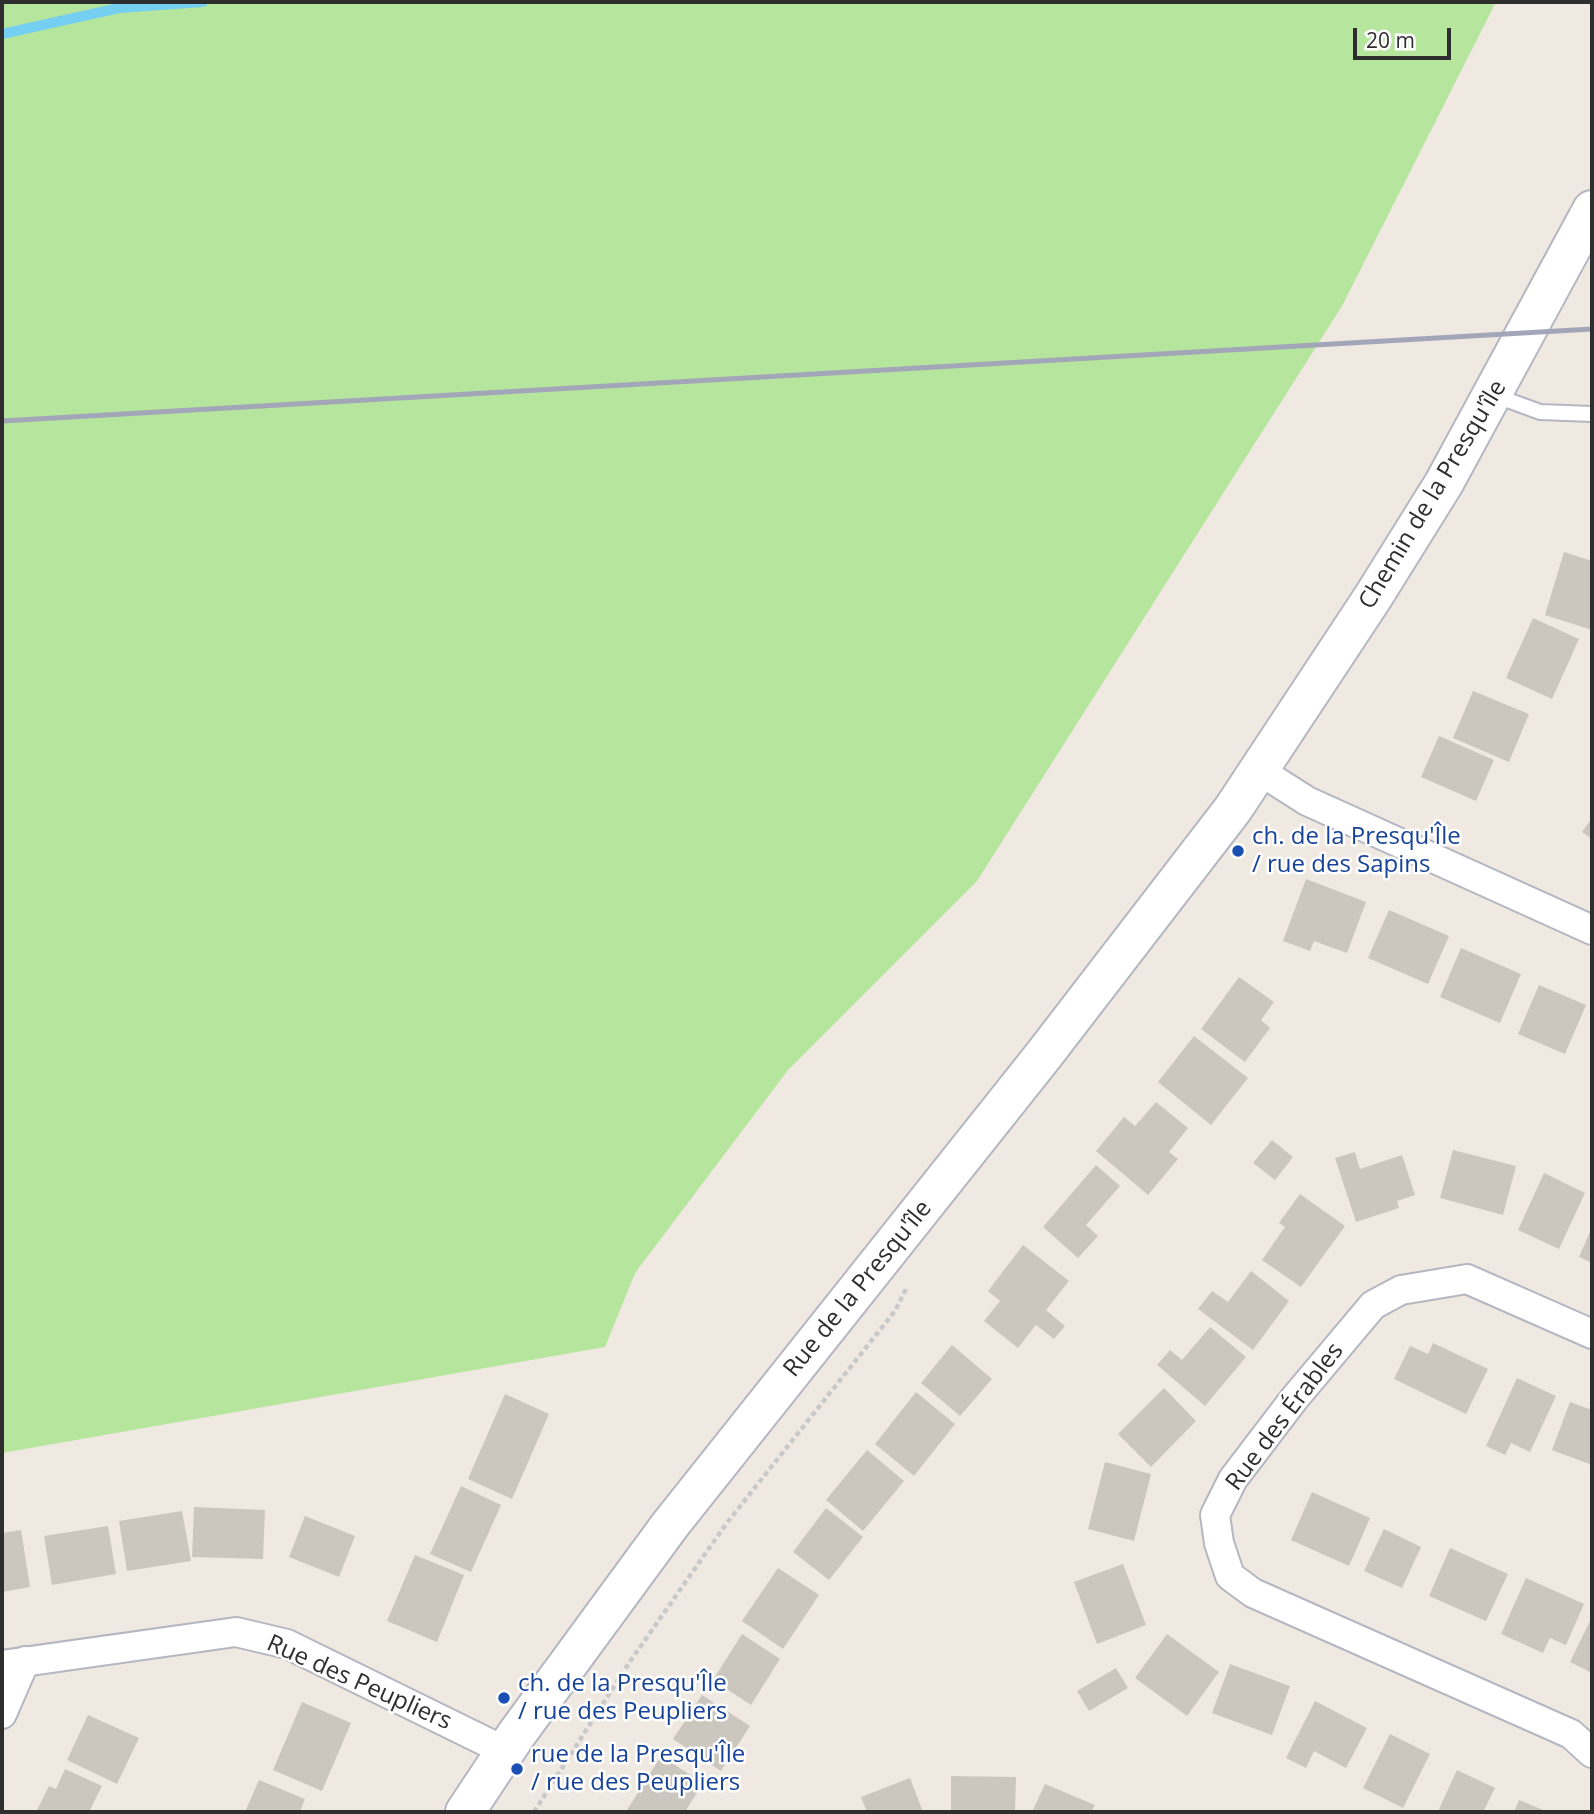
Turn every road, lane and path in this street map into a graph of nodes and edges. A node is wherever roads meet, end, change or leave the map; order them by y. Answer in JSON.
{"nodes":[{"id":1,"x":1592,"y":210,"type":"edge"},
{"id":2,"x":1494,"y":394,"type":"junction"},
{"id":3,"x":1592,"y":414,"type":"edge"},
{"id":4,"x":1260,"y":771,"type":"junction"},
{"id":5,"x":1592,"y":930,"type":"edge"},
{"id":6,"x":1592,"y":1334,"type":"edge"},
{"id":7,"x":13,"y":1663,"type":"edge"},
{"id":8,"x":2,"y":1714,"type":"edge"},
{"id":9,"x":505,"y":1751,"type":"junction"},
{"id":10,"x":1592,"y":1753,"type":"edge"},
{"id":11,"x":465,"y":1812,"type":"edge"}],
"edges":[{"from":1,"to":2,"type":"street","name":"Chemin de la Presqu'île"},
{"from":2,"to":3,"type":"lane"},
{"from":2,"to":4,"type":"street","name":"Chemin de la Presqu'île"},
{"from":4,"to":5,"type":"street"},
{"from":4,"to":9,"type":"street","name":"Rue de la Presqu'île"},
{"from":6,"to":10,"type":"street","name":"Rue des Érables"},
{"from":7,"to":8,"type":"street"},
{"from":7,"to":9,"type":"street","name":"Rue des Peupliers"},
{"from":9,"to":11,"type":"street","name":"Rue de la Presqu'île"}]}
